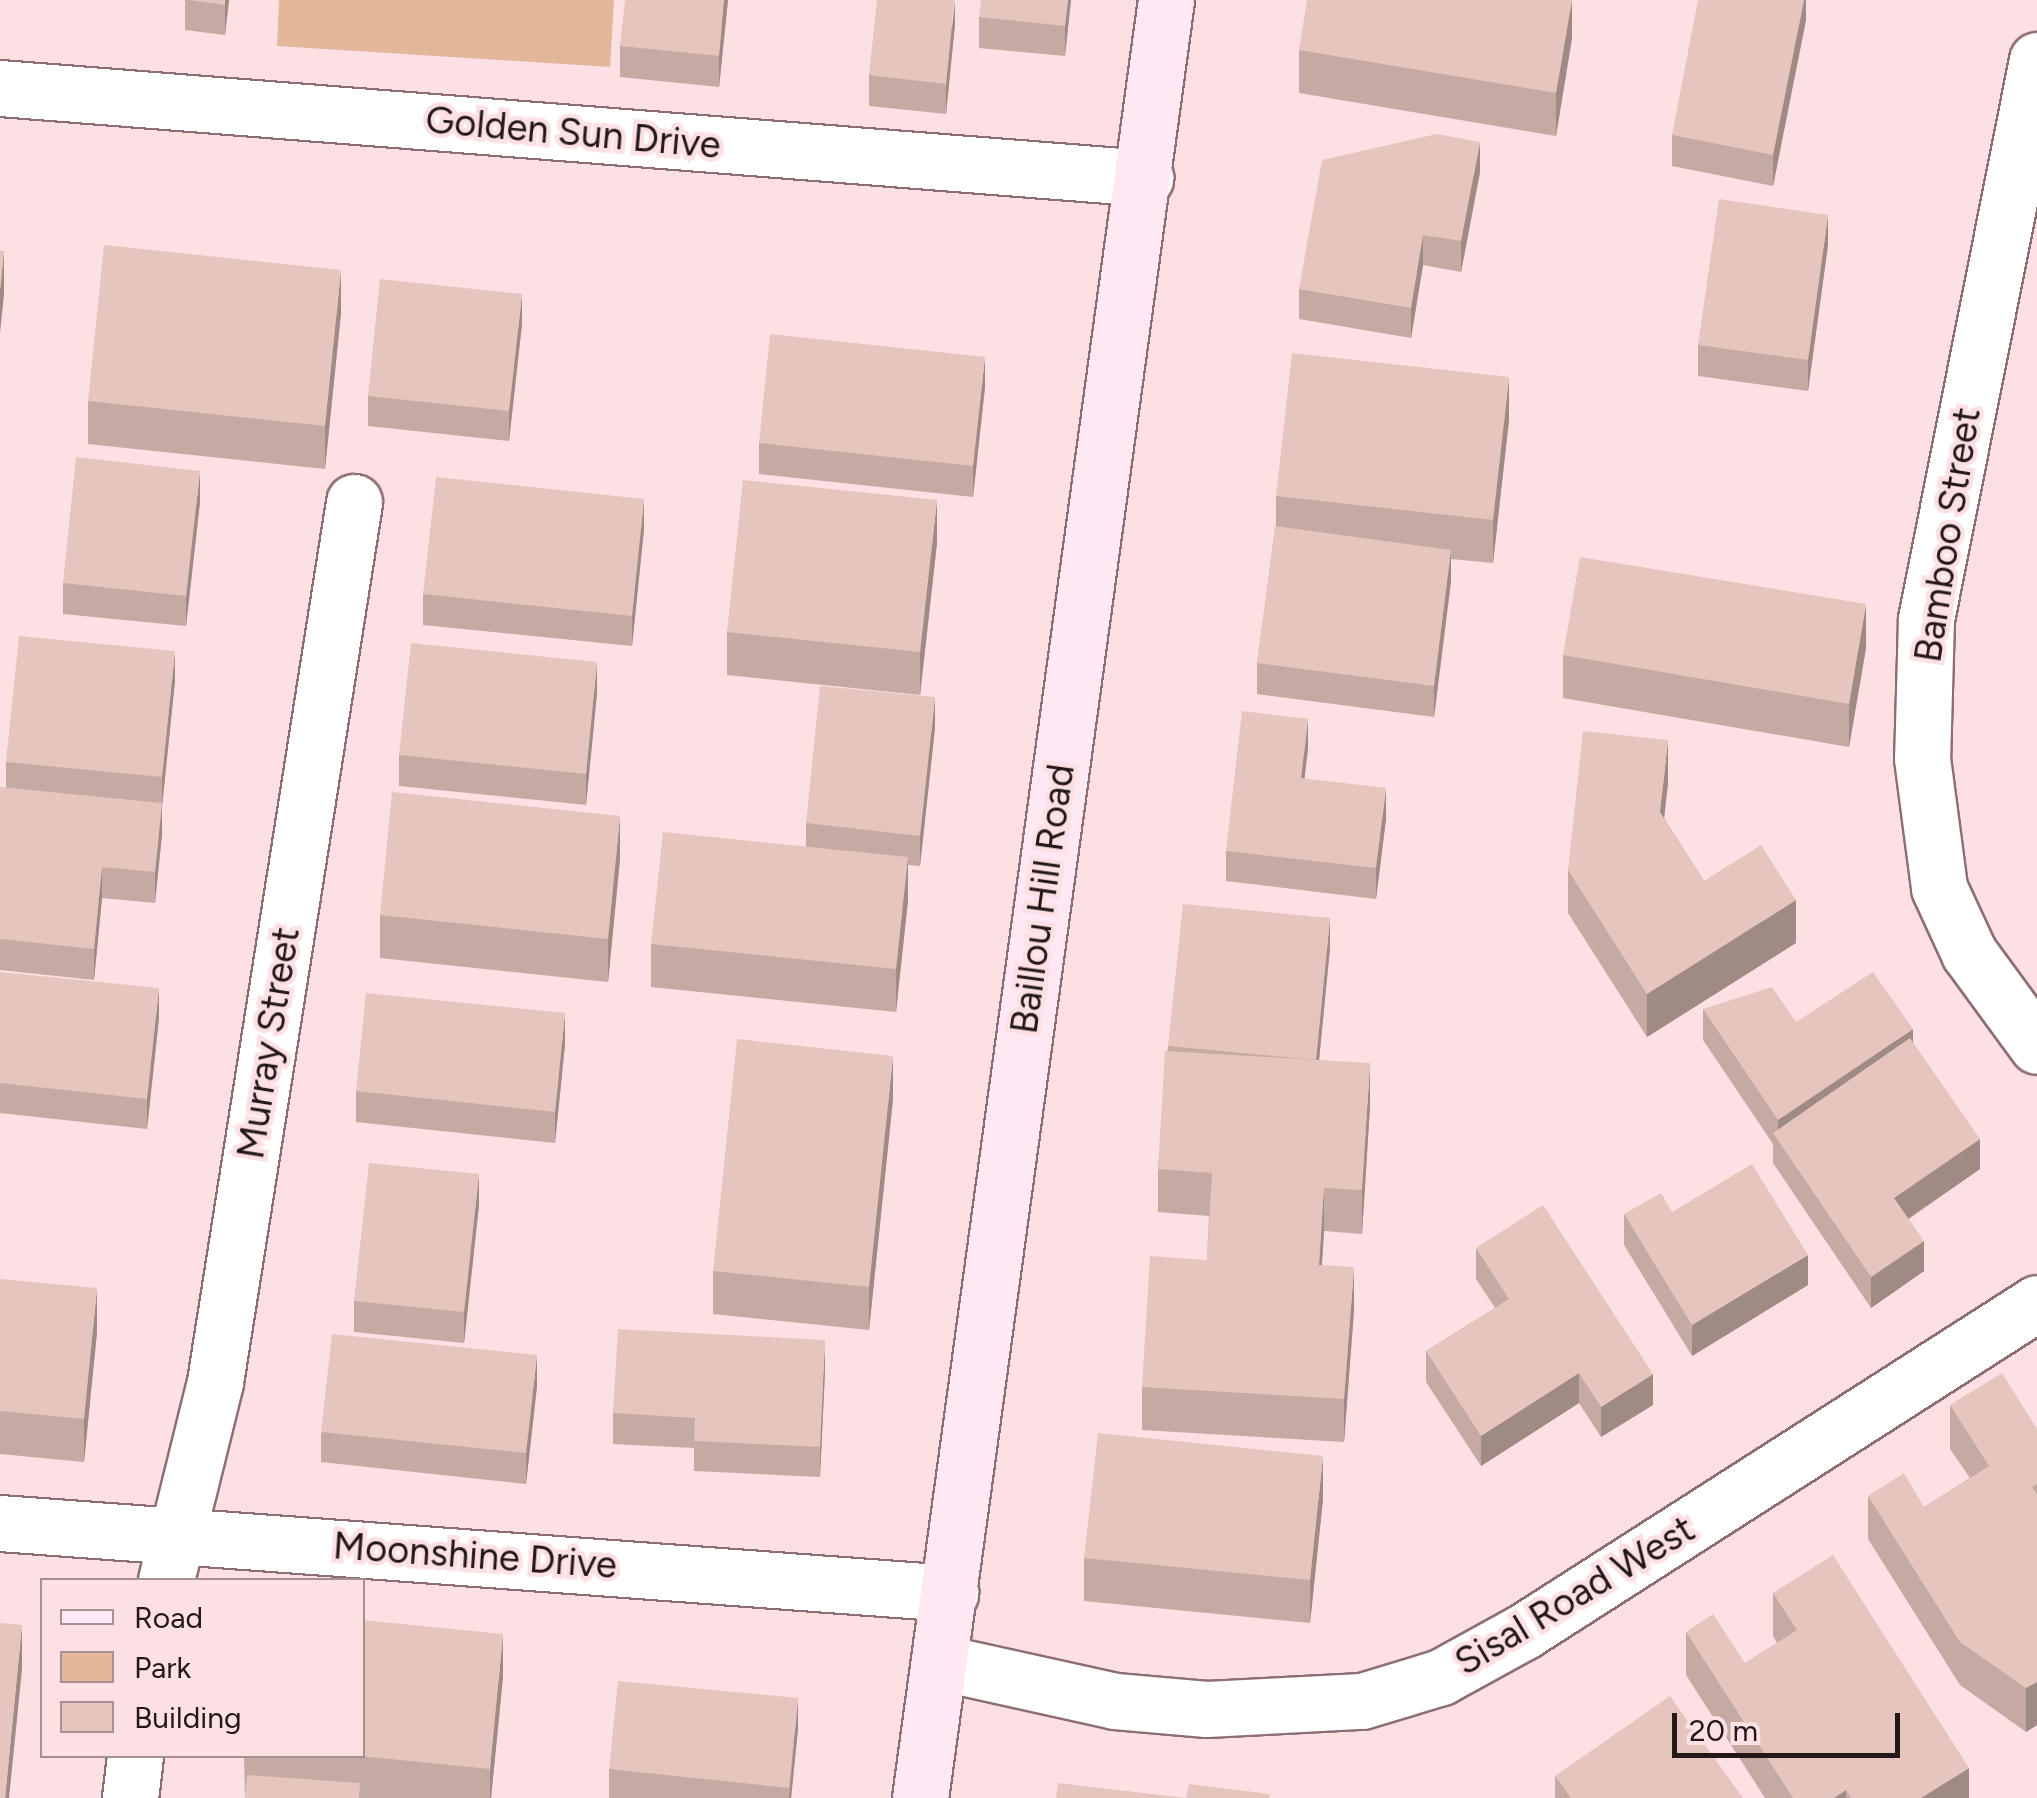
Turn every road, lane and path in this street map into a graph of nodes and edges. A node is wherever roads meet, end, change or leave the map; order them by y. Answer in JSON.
{"nodes":[{"id":1,"x":1166,"y":0,"type":"edge"},
{"id":2,"x":2037,"y":60,"type":"edge"},
{"id":3,"x":0,"y":88,"type":"edge"},
{"id":4,"x":1145,"y":178,"type":"junction"},
{"id":5,"x":354,"y":502,"type":"dead end"},
{"id":6,"x":2037,"y":1046,"type":"edge"},
{"id":7,"x":2037,"y":1304,"type":"edge"},
{"id":8,"x":0,"y":1522,"type":"edge"},
{"id":9,"x":171,"y":1557,"type":"edge"},
{"id":10,"x":950,"y":1593,"type":"junction"},
{"id":11,"x":939,"y":1662,"type":"junction"},
{"id":12,"x":135,"y":1758,"type":"edge"},
{"id":13,"x":130,"y":1798,"type":"edge"},
{"id":14,"x":920,"y":1798,"type":"edge"}],
"edges":[{"from":1,"to":4,"type":"main road","name":"Baillou Hill Road"},
{"from":2,"to":6,"type":"street","name":"Bamboo Street"},
{"from":3,"to":4,"type":"street","name":"Golden Sun Drive"},
{"from":4,"to":10,"type":"main road","name":"Baillou Hill Road"},
{"from":5,"to":9,"type":"street","name":"Murray Street"},
{"from":7,"to":11,"type":"street","name":"Sisal Road West"},
{"from":8,"to":9,"type":"street","name":"Moonshine Drive"},
{"from":9,"to":10,"type":"street","name":"Moonshine Drive"},
{"from":10,"to":11,"type":"main road","name":"Baillou Hill Road"},
{"from":11,"to":14,"type":"main road","name":"Baillou Hill Road"},
{"from":12,"to":13,"type":"street"}]}
